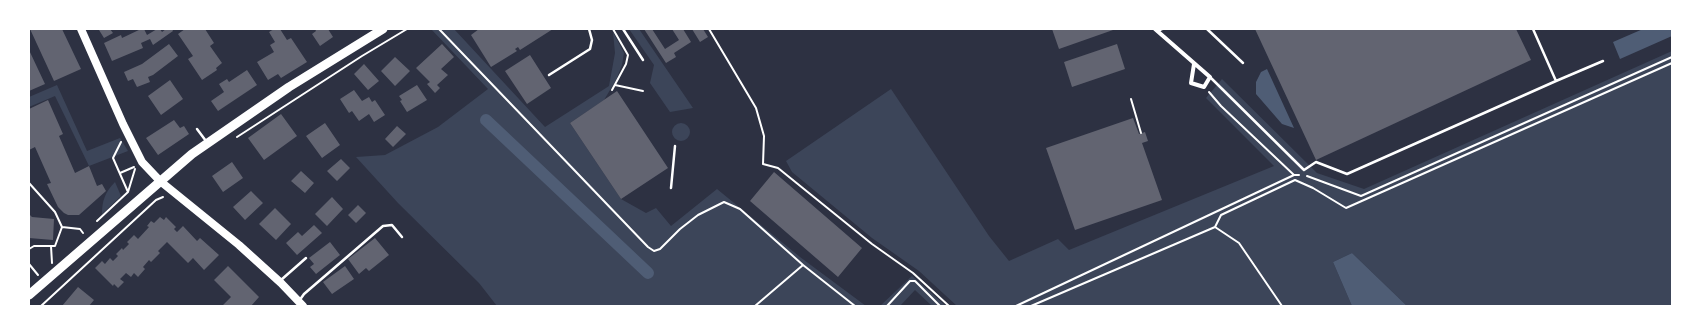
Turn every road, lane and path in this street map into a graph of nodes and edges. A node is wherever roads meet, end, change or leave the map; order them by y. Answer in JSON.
{"nodes":[{"id":1,"x":81,"y":29,"type":"edge"},
{"id":2,"x":383,"y":29,"type":"edge"},
{"id":3,"x":407,"y":29,"type":"edge"},
{"id":4,"x":439,"y":29,"type":"edge"},
{"id":5,"x":589,"y":29,"type":"edge"},
{"id":6,"x":613,"y":29,"type":"edge"},
{"id":7,"x":623,"y":29,"type":"edge"},
{"id":8,"x":709,"y":29,"type":"edge"},
{"id":9,"x":1207,"y":29,"type":"edge"},
{"id":10,"x":1533,"y":29,"type":"edge"},
{"id":11,"x":1158,"y":30,"type":"edge"},
{"id":12,"x":643,"y":60,"type":"dead end"},
{"id":13,"x":1603,"y":61,"type":"dead end"},
{"id":14,"x":1243,"y":62,"type":"dead end"},
{"id":15,"x":1672,"y":63,"type":"edge"},
{"id":16,"x":1194,"y":64,"type":"junction"},
{"id":17,"x":549,"y":75,"type":"dead end"},
{"id":18,"x":1210,"y":78,"type":"junction"},
{"id":19,"x":1556,"y":81,"type":"junction"},
{"id":20,"x":615,"y":85,"type":"junction"},
{"id":21,"x":1204,"y":87,"type":"junction"},
{"id":22,"x":612,"y":90,"type":"dead end"},
{"id":23,"x":643,"y":91,"type":"dead end"},
{"id":24,"x":1131,"y":99,"type":"dead end"},
{"id":25,"x":197,"y":129,"type":"dead end"},
{"id":26,"x":1141,"y":133,"type":"dead end"},
{"id":27,"x":237,"y":137,"type":"dead end"},
{"id":28,"x":123,"y":138,"type":"dead end"},
{"id":29,"x":207,"y":143,"type":"junction"},
{"id":30,"x":675,"y":146,"type":"dead end"},
{"id":31,"x":120,"y":173,"type":"junction"},
{"id":32,"x":1294,"y":174,"type":"dead end"},
{"id":33,"x":160,"y":181,"type":"junction"},
{"id":34,"x":29,"y":183,"type":"edge"},
{"id":35,"x":671,"y":188,"type":"dead end"},
{"id":36,"x":128,"y":192,"type":"junction"},
{"id":37,"x":160,"y":199,"type":"dead end"},
{"id":38,"x":93,"y":225,"type":"dead end"},
{"id":39,"x":62,"y":227,"type":"junction"},
{"id":40,"x":1215,"y":227,"type":"junction"},
{"id":41,"x":88,"y":229,"type":"dead end"},
{"id":42,"x":84,"y":233,"type":"junction"},
{"id":43,"x":79,"y":237,"type":"dead end"},
{"id":44,"x":402,"y":237,"type":"dead end"},
{"id":45,"x":51,"y":246,"type":"junction"},
{"id":46,"x":29,"y":250,"type":"edge"},
{"id":47,"x":57,"y":258,"type":"dead end"},
{"id":48,"x":306,"y":258,"type":"dead end"},
{"id":49,"x":52,"y":263,"type":"junction"},
{"id":50,"x":29,"y":264,"type":"edge"},
{"id":51,"x":803,"y":264,"type":"junction"},
{"id":52,"x":48,"y":268,"type":"dead end"},
{"id":53,"x":40,"y":277,"type":"dead end"},
{"id":54,"x":280,"y":282,"type":"junction"},
{"id":55,"x":29,"y":296,"type":"edge"},
{"id":56,"x":301,"y":304,"type":"edge"},
{"id":57,"x":41,"y":306,"type":"edge"},
{"id":58,"x":754,"y":306,"type":"edge"},
{"id":59,"x":856,"y":306,"type":"edge"},
{"id":60,"x":887,"y":306,"type":"edge"},
{"id":61,"x":940,"y":306,"type":"edge"},
{"id":62,"x":949,"y":306,"type":"edge"},
{"id":63,"x":1031,"y":306,"type":"edge"},
{"id":64,"x":1282,"y":306,"type":"edge"}],
"edges":[{"from":1,"to":33,"type":"main road"},
{"from":2,"to":29,"type":"main road"},
{"from":3,"to":27,"type":"path"},
{"from":4,"to":51,"type":"path"},
{"from":5,"to":17,"type":"lane"},
{"from":6,"to":20,"type":"path"},
{"from":7,"to":12,"type":"lane"},
{"from":8,"to":62,"type":"path"},
{"from":9,"to":14,"type":"lane"},
{"from":10,"to":19,"type":"lane"},
{"from":11,"to":16,"type":"street"},
{"from":13,"to":19,"type":"lane"},
{"from":15,"to":40,"type":"path"},
{"from":16,"to":18,"type":"street"},
{"from":16,"to":21,"type":"street"},
{"from":18,"to":19,"type":"lane"},
{"from":18,"to":21,"type":"street"},
{"from":20,"to":22,"type":"path"},
{"from":20,"to":23,"type":"path"},
{"from":21,"to":32,"type":"path"},
{"from":24,"to":26,"type":"path"},
{"from":25,"to":29,"type":"lane"},
{"from":28,"to":31,"type":"path"},
{"from":29,"to":33,"type":"main road"},
{"from":30,"to":35,"type":"lane"},
{"from":31,"to":36,"type":"path"},
{"from":31,"to":36,"type":"path"},
{"from":33,"to":54,"type":"main road"},
{"from":33,"to":55,"type":"main road"},
{"from":34,"to":39,"type":"path"},
{"from":36,"to":38,"type":"path"},
{"from":37,"to":57,"type":"path"},
{"from":39,"to":42,"type":"path"},
{"from":39,"to":45,"type":"path"},
{"from":40,"to":63,"type":"path"},
{"from":40,"to":64,"type":"path"},
{"from":41,"to":42,"type":"path"},
{"from":42,"to":43,"type":"path"},
{"from":44,"to":56,"type":"lane"},
{"from":45,"to":46,"type":"path"},
{"from":45,"to":49,"type":"path"},
{"from":47,"to":49,"type":"path"},
{"from":48,"to":54,"type":"lane"},
{"from":49,"to":52,"type":"path"},
{"from":50,"to":53,"type":"path"},
{"from":51,"to":58,"type":"path"},
{"from":51,"to":59,"type":"path"},
{"from":54,"to":56,"type":"main road"},
{"from":60,"to":61,"type":"path"}]}
